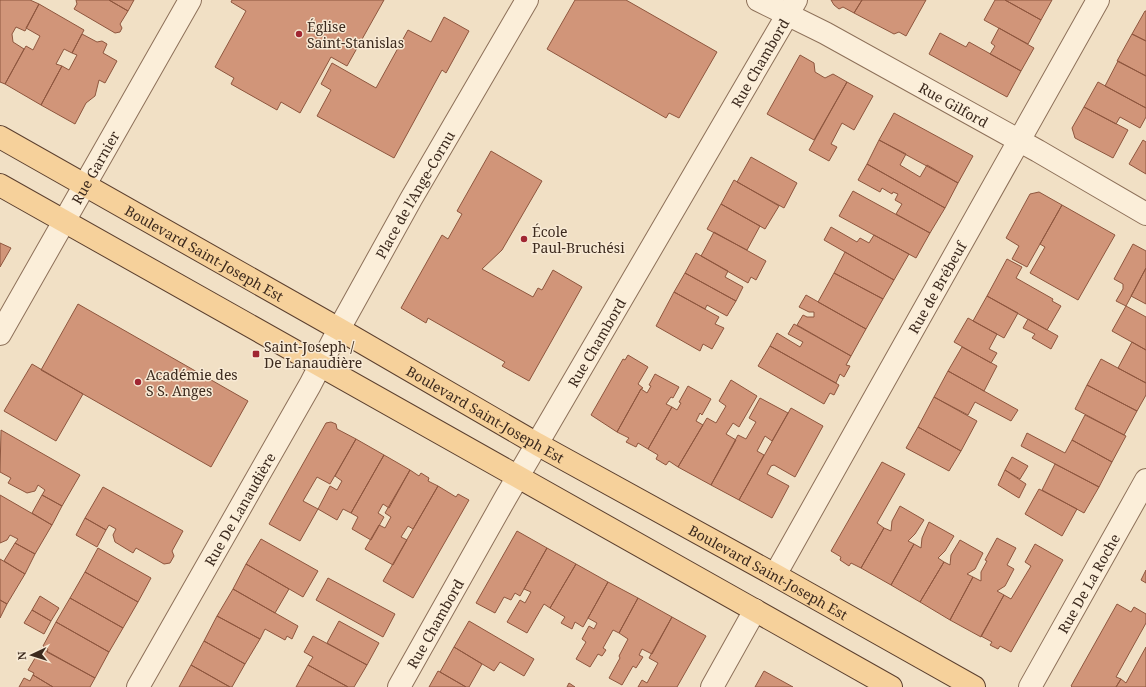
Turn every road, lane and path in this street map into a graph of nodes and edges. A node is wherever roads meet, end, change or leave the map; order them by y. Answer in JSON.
{"nodes":[{"id":1,"x":190,"y":0,"type":"edge"},
{"id":2,"x":527,"y":0,"type":"edge"},
{"id":3,"x":758,"y":0,"type":"edge"},
{"id":4,"x":1098,"y":0,"type":"edge"},
{"id":5,"x":791,"y":7,"type":"edge"},
{"id":6,"x":0,"y":137,"type":"edge"},
{"id":7,"x":1019,"y":140,"type":"junction"},
{"id":8,"x":0,"y":185,"type":"edge"},
{"id":9,"x":84,"y":185,"type":"junction"},
{"id":10,"x":1146,"y":214,"type":"edge"},
{"id":11,"x":64,"y":221,"type":"junction"},
{"id":12,"x":339,"y":329,"type":"junction"},
{"id":13,"x":0,"y":334,"type":"edge"},
{"id":14,"x":320,"y":364,"type":"junction"},
{"id":15,"x":538,"y":444,"type":"junction"},
{"id":16,"x":518,"y":476,"type":"junction"},
{"id":17,"x":1146,"y":480,"type":"edge"},
{"id":18,"x":775,"y":575,"type":"junction"},
{"id":19,"x":755,"y":610,"type":"junction"},
{"id":20,"x":138,"y":687,"type":"edge"},
{"id":21,"x":399,"y":687,"type":"edge"},
{"id":22,"x":712,"y":687,"type":"edge"},
{"id":23,"x":891,"y":687,"type":"edge"},
{"id":24,"x":974,"y":687,"type":"edge"},
{"id":25,"x":1030,"y":687,"type":"edge"}],
"edges":[{"from":1,"to":9,"type":"street","name":"Rue Garnier"},
{"from":2,"to":12,"type":"street","name":"Place de l'Ange-Cornu"},
{"from":3,"to":5,"type":"street","name":"Rue Gilford"},
{"from":4,"to":7,"type":"street","name":"Rue de Brébeuf"},
{"from":5,"to":7,"type":"street","name":"Rue Gilford"},
{"from":5,"to":15,"type":"street","name":"Rue Chambord"},
{"from":6,"to":9,"type":"main road","name":"Boulevard Saint-Joseph Est"},
{"from":7,"to":10,"type":"street","name":"Rue Gilford"},
{"from":7,"to":18,"type":"street","name":"Rue de Brébeuf"},
{"from":8,"to":11,"type":"main road"},
{"from":9,"to":11,"type":"street","name":"Rue Garnier"},
{"from":9,"to":12,"type":"main road","name":"Boulevard Saint-Joseph Est"},
{"from":11,"to":13,"type":"street","name":"Rue Garnier"},
{"from":11,"to":14,"type":"main road"},
{"from":12,"to":14,"type":"street","name":"Rue De Lanaudière"},
{"from":12,"to":15,"type":"main road","name":"Boulevard Saint-Joseph Est"},
{"from":14,"to":16,"type":"main road"},
{"from":14,"to":20,"type":"street","name":"Rue De Lanaudière"},
{"from":15,"to":16,"type":"street","name":"Rue Chambord"},
{"from":15,"to":18,"type":"main road","name":"Boulevard Saint-Joseph Est"},
{"from":16,"to":19,"type":"main road"},
{"from":16,"to":21,"type":"street","name":"Rue Chambord"},
{"from":17,"to":25,"type":"street","name":"Rue De La Roche"},
{"from":18,"to":24,"type":"main road","name":"Boulevard Saint-Joseph Est"},
{"from":19,"to":22,"type":"street"},
{"from":19,"to":23,"type":"main road"}]}
